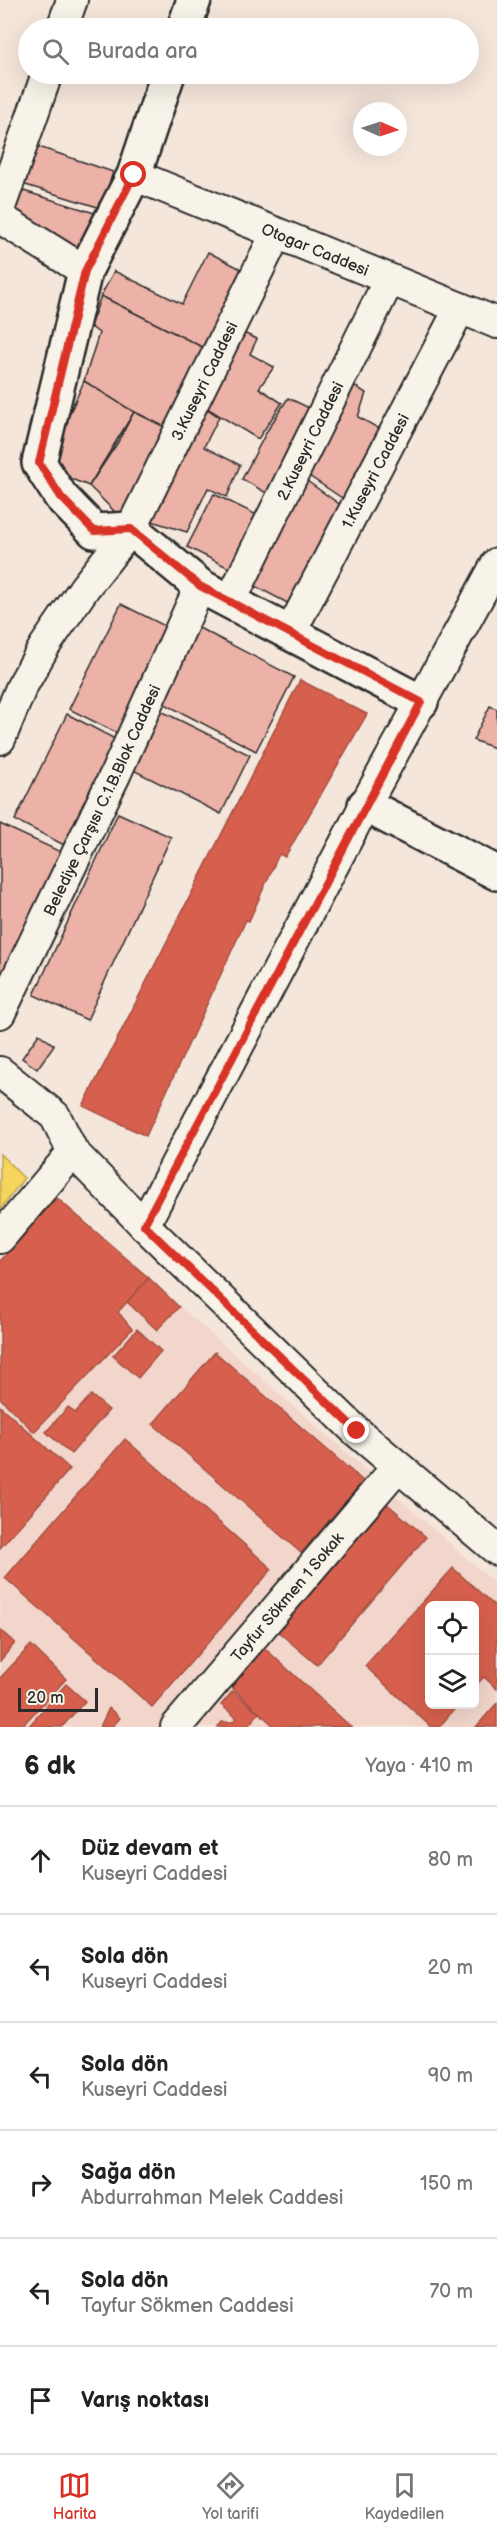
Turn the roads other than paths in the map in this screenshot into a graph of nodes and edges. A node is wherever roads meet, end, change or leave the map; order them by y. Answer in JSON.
{"nodes":[{"id":1,"x":72,"y":0,"type":"edge"},
{"id":2,"x":194,"y":0,"type":"edge"},
{"id":3,"x":66,"y":18,"type":"edge"},
{"id":4,"x":188,"y":18,"type":"edge"},
{"id":5,"x":43,"y":84,"type":"edge"},
{"id":6,"x":165,"y":84,"type":"edge"},
{"id":7,"x":134,"y":175,"type":"junction"},
{"id":8,"x":0,"y":207,"type":"edge"},
{"id":9,"x":0,"y":218,"type":"edge"},
{"id":10,"x":276,"y":234,"type":"junction"},
{"id":11,"x":85,"y":271,"type":"junction"},
{"id":12,"x":389,"y":280,"type":"junction"},
{"id":13,"x":460,"y":308,"type":"junction"},
{"id":14,"x":497,"y":323,"type":"edge"},
{"id":15,"x":131,"y":529,"type":"junction"},
{"id":16,"x":497,"y":563,"type":"edge"},
{"id":17,"x":200,"y":586,"type":"junction"},
{"id":18,"x":230,"y":602,"type":"junction"},
{"id":19,"x":290,"y":633,"type":"junction"},
{"id":20,"x":10,"y":681,"type":"edge"},
{"id":21,"x":421,"y":702,"type":"junction"},
{"id":22,"x":0,"y":740,"type":"edge"},
{"id":23,"x":365,"y":805,"type":"junction"},
{"id":24,"x":497,"y":873,"type":"edge"},
{"id":25,"x":0,"y":1013,"type":"edge"},
{"id":26,"x":0,"y":1072,"type":"edge"},
{"id":27,"x":73,"y":1152,"type":"junction"},
{"id":28,"x":144,"y":1225,"type":"junction"},
{"id":29,"x":0,"y":1238,"type":"edge"},
{"id":30,"x":397,"y":1467,"type":"junction"},
{"id":31,"x":494,"y":1539,"type":"edge"},
{"id":32,"x":176,"y":1727,"type":"edge"}],
"edges":[{"from":1,"to":3,"type":"street"},
{"from":2,"to":4,"type":"street"},
{"from":5,"to":8,"type":"street"},
{"from":6,"to":7,"type":"street"},
{"from":7,"to":10,"type":"street","name":"Otogar Caddesi"},
{"from":7,"to":11,"type":"street"},
{"from":9,"to":11,"type":"street"},
{"from":10,"to":12,"type":"street","name":"Otogar Caddesi"},
{"from":10,"to":15,"type":"street","name":"3.Kuseyri Caddesi"},
{"from":11,"to":15,"type":"street"},
{"from":12,"to":13,"type":"street","name":"Otogar Caddesi"},
{"from":12,"to":18,"type":"street","name":"2.Kuseyri Caddesi"},
{"from":13,"to":14,"type":"street","name":"Otogar Caddesi"},
{"from":13,"to":19,"type":"street","name":"1.Kuseyri Caddesi"},
{"from":15,"to":17,"type":"street"},
{"from":15,"to":20,"type":"street","name":"3.Kuseyri Caddesi"},
{"from":16,"to":21,"type":"street"},
{"from":17,"to":18,"type":"street"},
{"from":17,"to":25,"type":"street","name":"Belediye Çarşısı C.1.B.Blok Caddesi"},
{"from":18,"to":19,"type":"street"},
{"from":19,"to":21,"type":"street"},
{"from":20,"to":22,"type":"street","name":"3.Kuseyri Caddesi"},
{"from":21,"to":23,"type":"street"},
{"from":23,"to":24,"type":"street"},
{"from":23,"to":28,"type":"street"},
{"from":26,"to":27,"type":"street"},
{"from":27,"to":28,"type":"street"},
{"from":27,"to":29,"type":"street"},
{"from":28,"to":30,"type":"street"},
{"from":30,"to":31,"type":"street"},
{"from":30,"to":32,"type":"street","name":"Tayfur Sökmen 1 Sokak"}]}
